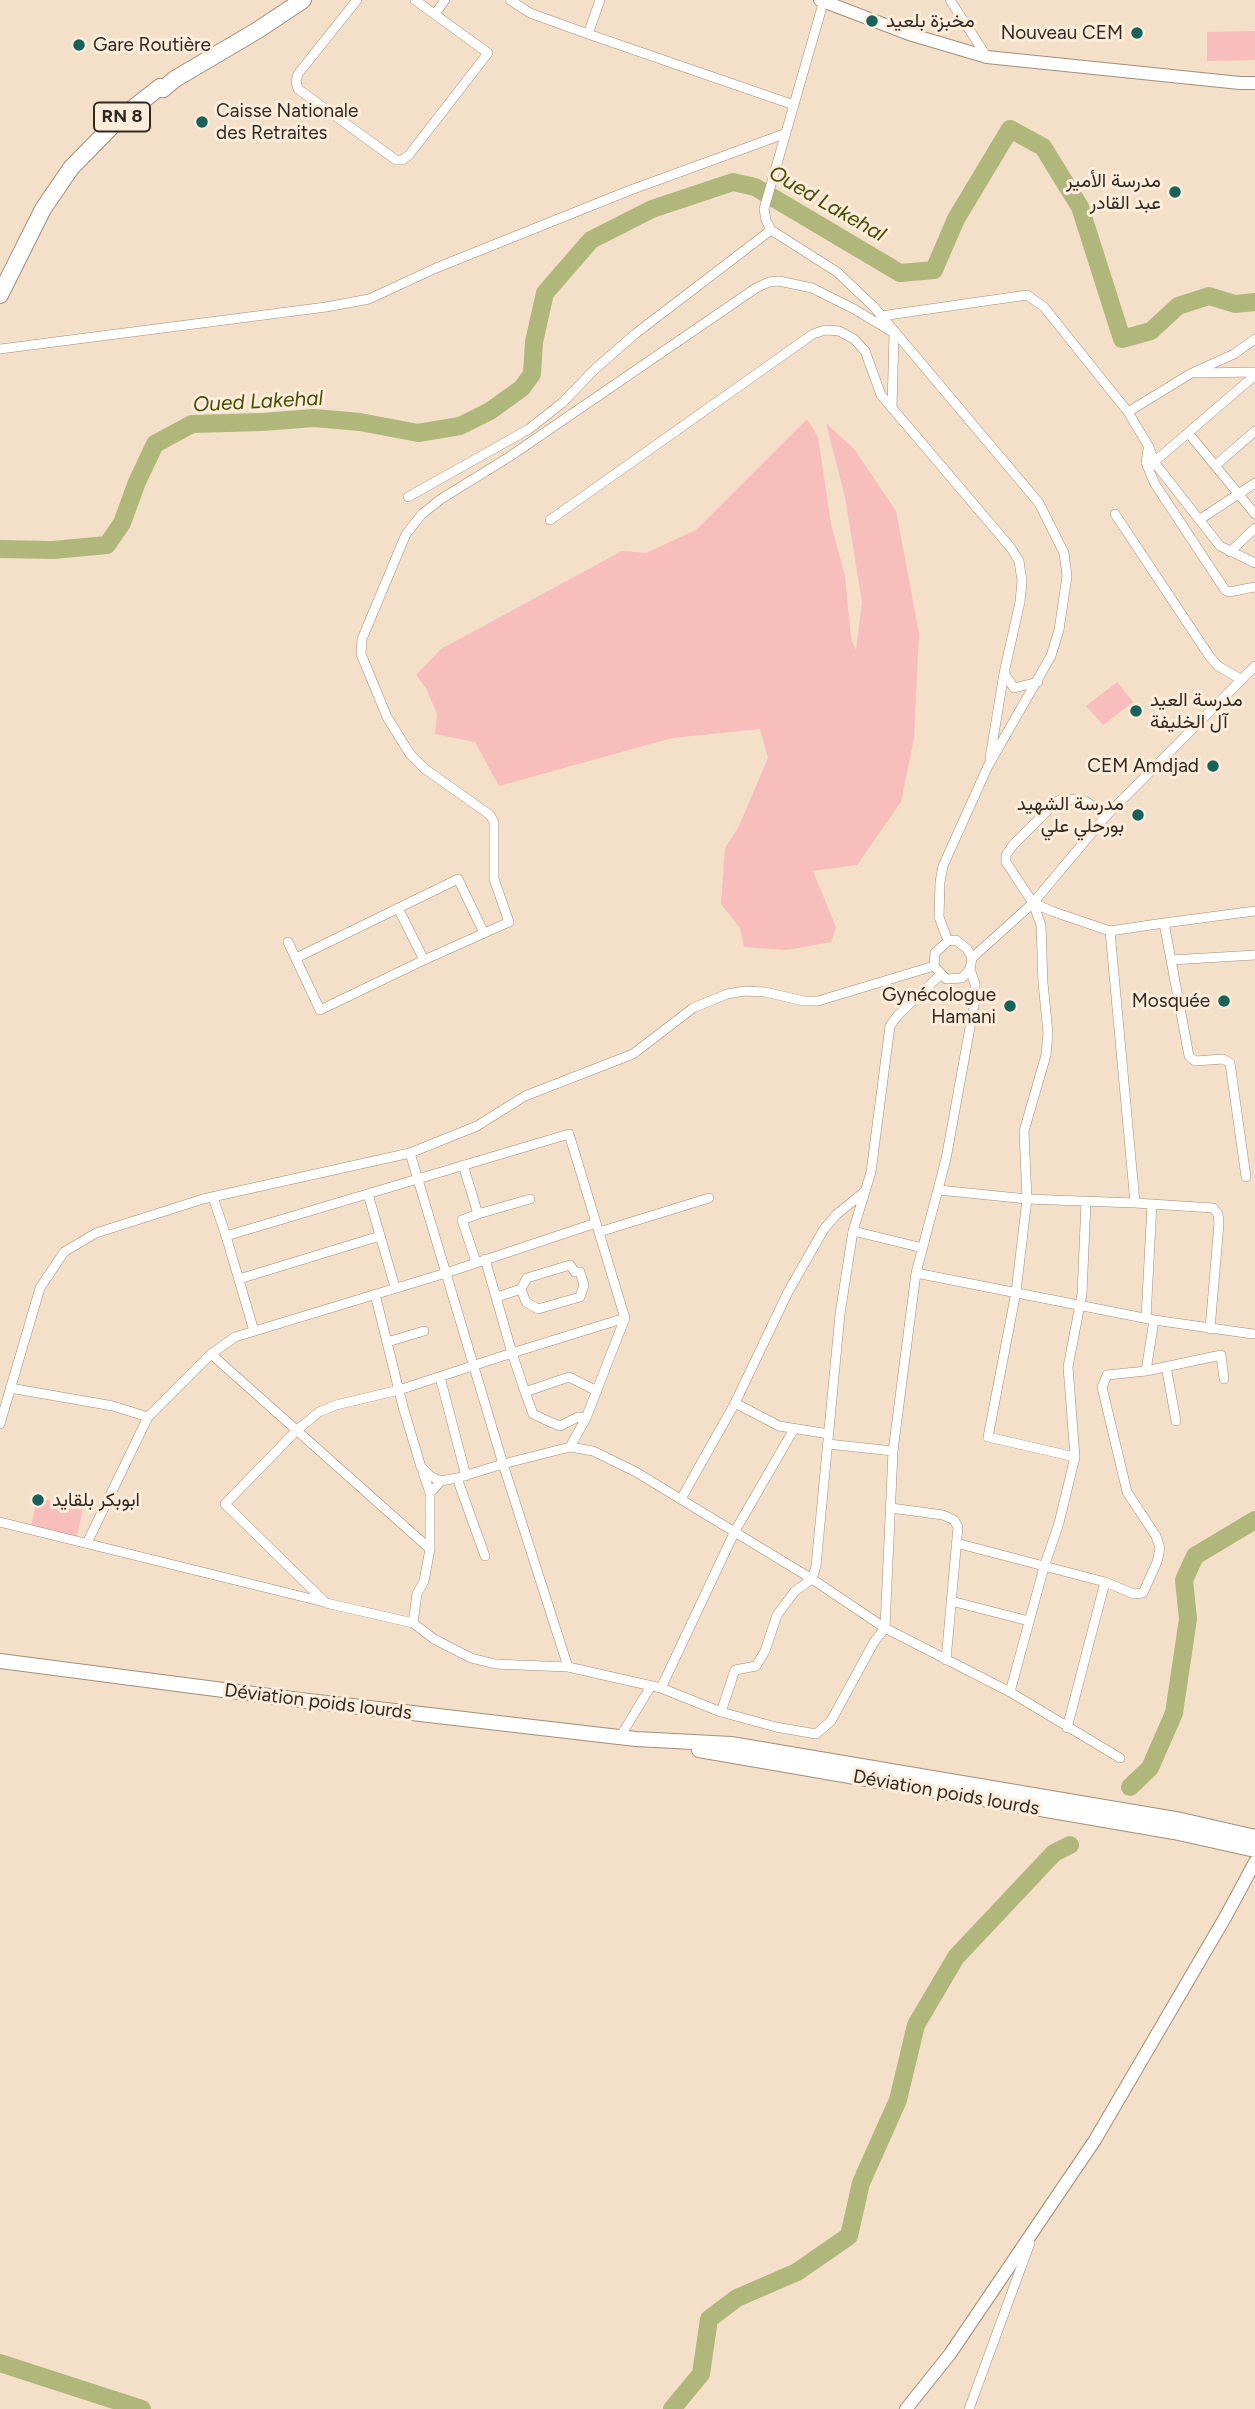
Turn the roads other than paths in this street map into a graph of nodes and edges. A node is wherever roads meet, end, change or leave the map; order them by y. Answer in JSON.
{"nodes":[{"id":1,"x":303,"y":0,"type":"edge"},
{"id":2,"x":357,"y":0,"type":"edge"},
{"id":3,"x":415,"y":0,"type":"edge"},
{"id":4,"x":445,"y":0,"type":"edge"},
{"id":5,"x":510,"y":0,"type":"edge"},
{"id":6,"x":600,"y":0,"type":"edge"},
{"id":7,"x":823,"y":0,"type":"edge"},
{"id":8,"x":950,"y":0,"type":"edge"},
{"id":9,"x":435,"y":14,"type":"junction"},
{"id":10,"x":588,"y":34,"type":"junction"},
{"id":11,"x":987,"y":57,"type":"junction"},
{"id":12,"x":1255,"y":83,"type":"edge"},
{"id":13,"x":794,"y":105,"type":"junction"},
{"id":14,"x":785,"y":134,"type":"junction"},
{"id":15,"x":771,"y":230,"type":"junction"},
{"id":16,"x":0,"y":295,"type":"edge"},
{"id":17,"x":881,"y":316,"type":"junction"},
{"id":18,"x":894,"y":333,"type":"junction"},
{"id":19,"x":1255,"y":339,"type":"edge"},
{"id":20,"x":0,"y":349,"type":"edge"},
{"id":21,"x":1190,"y":374,"type":"junction"},
{"id":22,"x":1254,"y":376,"type":"edge"},
{"id":23,"x":892,"y":408,"type":"junction"},
{"id":24,"x":1128,"y":412,"type":"junction"},
{"id":25,"x":1255,"y":431,"type":"edge"},
{"id":26,"x":1189,"y":434,"type":"junction"},
{"id":27,"x":1149,"y":447,"type":"junction"},
{"id":28,"x":1154,"y":462,"type":"junction"},
{"id":29,"x":1216,"y":465,"type":"junction"},
{"id":30,"x":1255,"y":483,"type":"edge"},
{"id":31,"x":1239,"y":493,"type":"junction"},
{"id":32,"x":1255,"y":494,"type":"edge"},
{"id":33,"x":408,"y":497,"type":"dead end"},
{"id":34,"x":1115,"y":514,"type":"dead end"},
{"id":35,"x":1255,"y":514,"type":"edge"},
{"id":36,"x":550,"y":520,"type":"dead end"},
{"id":37,"x":1199,"y":520,"type":"junction"},
{"id":38,"x":1255,"y":528,"type":"edge"},
{"id":39,"x":1230,"y":552,"type":"junction"},
{"id":40,"x":1255,"y":563,"type":"edge"},
{"id":41,"x":1255,"y":587,"type":"edge"},
{"id":42,"x":1255,"y":666,"type":"edge"},
{"id":43,"x":1004,"y":673,"type":"junction"},
{"id":44,"x":1242,"y":680,"type":"junction"},
{"id":45,"x":1038,"y":682,"type":"junction"},
{"id":46,"x":988,"y":766,"type":"junction"},
{"id":47,"x":1106,"y":816,"type":"junction"},
{"id":48,"x":1033,"y":903,"type":"junction"},
{"id":49,"x":398,"y":908,"type":"junction"},
{"id":50,"x":1255,"y":911,"type":"edge"},
{"id":51,"x":1164,"y":923,"type":"junction"},
{"id":52,"x":1110,"y":930,"type":"junction"},
{"id":53,"x":484,"y":933,"type":"junction"},
{"id":54,"x":948,"y":941,"type":"junction"},
{"id":55,"x":288,"y":942,"type":"dead end"},
{"id":56,"x":1255,"y":955,"type":"edge"},
{"id":57,"x":296,"y":958,"type":"junction"},
{"id":58,"x":972,"y":958,"type":"junction"},
{"id":59,"x":424,"y":960,"type":"junction"},
{"id":60,"x":1171,"y":960,"type":"junction"},
{"id":61,"x":934,"y":966,"type":"junction"},
{"id":62,"x":970,"y":970,"type":"junction"},
{"id":63,"x":940,"y":975,"type":"junction"},
{"id":64,"x":410,"y":1153,"type":"junction"},
{"id":65,"x":463,"y":1165,"type":"junction"},
{"id":66,"x":1246,"y":1177,"type":"dead end"},
{"id":67,"x":418,"y":1180,"type":"junction"},
{"id":68,"x":939,"y":1190,"type":"junction"},
{"id":69,"x":864,"y":1192,"type":"junction"},
{"id":70,"x":368,"y":1194,"type":"junction"},
{"id":71,"x":213,"y":1197,"type":"junction"},
{"id":72,"x":709,"y":1198,"type":"dead end"},
{"id":73,"x":530,"y":1199,"type":"dead end"},
{"id":74,"x":1027,"y":1199,"type":"junction"},
{"id":75,"x":1086,"y":1202,"type":"junction"},
{"id":76,"x":1135,"y":1202,"type":"junction"},
{"id":77,"x":1152,"y":1203,"type":"junction"},
{"id":78,"x":478,"y":1214,"type":"junction"},
{"id":79,"x":598,"y":1228,"type":"junction"},
{"id":80,"x":853,"y":1231,"type":"junction"},
{"id":81,"x":226,"y":1236,"type":"junction"},
{"id":82,"x":380,"y":1236,"type":"junction"},
{"id":83,"x":923,"y":1248,"type":"junction"},
{"id":84,"x":480,"y":1260,"type":"junction"},
{"id":85,"x":446,"y":1273,"type":"junction"},
{"id":86,"x":916,"y":1273,"type":"junction"},
{"id":87,"x":239,"y":1279,"type":"junction"},
{"id":88,"x":395,"y":1287,"type":"junction"},
{"id":89,"x":521,"y":1289,"type":"junction"},
{"id":90,"x":1016,"y":1292,"type":"junction"},
{"id":91,"x":375,"y":1294,"type":"junction"},
{"id":92,"x":497,"y":1297,"type":"junction"},
{"id":93,"x":1080,"y":1305,"type":"junction"},
{"id":94,"x":625,"y":1318,"type":"junction"},
{"id":95,"x":1150,"y":1319,"type":"junction"},
{"id":96,"x":1210,"y":1329,"type":"junction"},
{"id":97,"x":254,"y":1331,"type":"junction"},
{"id":98,"x":424,"y":1331,"type":"dead end"},
{"id":99,"x":1253,"y":1334,"type":"edge"},
{"id":100,"x":387,"y":1342,"type":"junction"},
{"id":101,"x":512,"y":1353,"type":"junction"},
{"id":102,"x":211,"y":1354,"type":"junction"},
{"id":103,"x":475,"y":1366,"type":"junction"},
{"id":104,"x":1166,"y":1366,"type":"junction"},
{"id":105,"x":1146,"y":1371,"type":"junction"},
{"id":106,"x":440,"y":1377,"type":"junction"},
{"id":107,"x":1224,"y":1378,"type":"dead end"},
{"id":108,"x":10,"y":1388,"type":"junction"},
{"id":109,"x":399,"y":1391,"type":"junction"},
{"id":110,"x":597,"y":1391,"type":"junction"},
{"id":111,"x":525,"y":1392,"type":"junction"},
{"id":112,"x":735,"y":1403,"type":"junction"},
{"id":113,"x":148,"y":1417,"type":"junction"},
{"id":114,"x":586,"y":1418,"type":"junction"},
{"id":115,"x":1176,"y":1421,"type":"dead end"},
{"id":116,"x":0,"y":1424,"type":"edge"},
{"id":117,"x":794,"y":1429,"type":"junction"},
{"id":118,"x":297,"y":1430,"type":"junction"},
{"id":119,"x":829,"y":1439,"type":"junction"},
{"id":120,"x":570,"y":1447,"type":"junction"},
{"id":121,"x":893,"y":1451,"type":"junction"},
{"id":122,"x":1075,"y":1457,"type":"junction"},
{"id":123,"x":503,"y":1464,"type":"junction"},
{"id":124,"x":421,"y":1467,"type":"junction"},
{"id":125,"x":461,"y":1477,"type":"junction"},
{"id":126,"x":442,"y":1481,"type":"junction"},
{"id":127,"x":430,"y":1493,"type":"junction"},
{"id":128,"x":681,"y":1499,"type":"junction"},
{"id":129,"x":891,"y":1508,"type":"junction"},
{"id":130,"x":0,"y":1522,"type":"edge"},
{"id":131,"x":735,"y":1531,"type":"junction"},
{"id":132,"x":86,"y":1543,"type":"junction"},
{"id":133,"x":956,"y":1543,"type":"junction"},
{"id":134,"x":430,"y":1549,"type":"junction"},
{"id":135,"x":485,"y":1556,"type":"dead end"},
{"id":136,"x":1044,"y":1567,"type":"junction"},
{"id":137,"x":812,"y":1580,"type":"junction"},
{"id":138,"x":1105,"y":1582,"type":"junction"},
{"id":139,"x":951,"y":1601,"type":"junction"},
{"id":140,"x":326,"y":1603,"type":"junction"},
{"id":141,"x":1029,"y":1622,"type":"junction"},
{"id":142,"x":413,"y":1623,"type":"junction"},
{"id":143,"x":885,"y":1628,"type":"junction"},
{"id":144,"x":946,"y":1660,"type":"junction"},
{"id":145,"x":0,"y":1661,"type":"edge"},
{"id":146,"x":568,"y":1667,"type":"junction"},
{"id":147,"x":656,"y":1687,"type":"junction"},
{"id":148,"x":1010,"y":1692,"type":"junction"},
{"id":149,"x":721,"y":1712,"type":"junction"},
{"id":150,"x":1067,"y":1728,"type":"junction"},
{"id":151,"x":620,"y":1737,"type":"junction"},
{"id":152,"x":636,"y":1739,"type":"junction"},
{"id":153,"x":1119,"y":1758,"type":"dead end"},
{"id":154,"x":1255,"y":1837,"type":"edge"},
{"id":155,"x":1255,"y":1850,"type":"edge"},
{"id":156,"x":1253,"y":1865,"type":"edge"},
{"id":157,"x":1035,"y":2228,"type":"junction"},
{"id":158,"x":905,"y":2409,"type":"edge"},
{"id":159,"x":968,"y":2409,"type":"edge"}],
"edges":[{"from":1,"to":16,"type":"highway","number":"RN 8"},
{"from":2,"to":9,"type":"street"},
{"from":3,"to":9,"type":"street"},
{"from":4,"to":9,"type":"street"},
{"from":5,"to":10,"type":"street"},
{"from":6,"to":10,"type":"street"},
{"from":7,"to":11,"type":"main road"},
{"from":7,"to":13,"type":"street"},
{"from":8,"to":11,"type":"street"},
{"from":10,"to":13,"type":"street"},
{"from":11,"to":12,"type":"main road"},
{"from":13,"to":14,"type":"street"},
{"from":14,"to":15,"type":"street"},
{"from":14,"to":20,"type":"street"},
{"from":15,"to":17,"type":"street"},
{"from":15,"to":33,"type":"street"},
{"from":17,"to":18,"type":"street"},
{"from":17,"to":24,"type":"street"},
{"from":18,"to":23,"type":"street"},
{"from":18,"to":45,"type":"street"},
{"from":18,"to":53,"type":"street"},
{"from":19,"to":21,"type":"street"},
{"from":21,"to":22,"type":"street"},
{"from":21,"to":24,"type":"street"},
{"from":22,"to":26,"type":"street"},
{"from":23,"to":36,"type":"street"},
{"from":23,"to":43,"type":"street"},
{"from":24,"to":27,"type":"street"},
{"from":25,"to":29,"type":"street"},
{"from":26,"to":28,"type":"street"},
{"from":26,"to":29,"type":"street"},
{"from":27,"to":28,"type":"street"},
{"from":27,"to":41,"type":"street"},
{"from":28,"to":37,"type":"street"},
{"from":29,"to":31,"type":"street"},
{"from":30,"to":31,"type":"street"},
{"from":31,"to":32,"type":"street"},
{"from":31,"to":35,"type":"street"},
{"from":31,"to":37,"type":"street"},
{"from":34,"to":44,"type":"street"},
{"from":37,"to":39,"type":"street"},
{"from":38,"to":39,"type":"street"},
{"from":39,"to":40,"type":"street"},
{"from":42,"to":44,"type":"street"},
{"from":43,"to":45,"type":"street"},
{"from":43,"to":46,"type":"street"},
{"from":44,"to":47,"type":"street"},
{"from":45,"to":46,"type":"street"},
{"from":46,"to":54,"type":"street"},
{"from":47,"to":48,"type":"street"},
{"from":47,"to":48,"type":"street"},
{"from":48,"to":52,"type":"street"},
{"from":48,"to":58,"type":"street"},
{"from":48,"to":74,"type":"street"},
{"from":49,"to":53,"type":"street"},
{"from":49,"to":57,"type":"street"},
{"from":49,"to":59,"type":"street"},
{"from":50,"to":51,"type":"street"},
{"from":51,"to":52,"type":"street"},
{"from":51,"to":60,"type":"street"},
{"from":52,"to":76,"type":"street"},
{"from":53,"to":59,"type":"street"},
{"from":54,"to":58,"type":"street"},
{"from":54,"to":61,"type":"street"},
{"from":55,"to":57,"type":"street"},
{"from":56,"to":60,"type":"street"},
{"from":57,"to":59,"type":"street"},
{"from":58,"to":62,"type":"street"},
{"from":60,"to":66,"type":"street"},
{"from":61,"to":63,"type":"street"},
{"from":61,"to":64,"type":"street"},
{"from":62,"to":63,"type":"street"},
{"from":62,"to":68,"type":"street"},
{"from":63,"to":69,"type":"street"},
{"from":64,"to":67,"type":"street"},
{"from":64,"to":71,"type":"street"},
{"from":65,"to":67,"type":"street"},
{"from":65,"to":78,"type":"street"},
{"from":65,"to":79,"type":"street"},
{"from":67,"to":70,"type":"street"},
{"from":67,"to":85,"type":"street"},
{"from":68,"to":74,"type":"street"},
{"from":68,"to":83,"type":"street"},
{"from":69,"to":80,"type":"street"},
{"from":69,"to":112,"type":"street"},
{"from":70,"to":81,"type":"street"},
{"from":70,"to":82,"type":"street"},
{"from":71,"to":81,"type":"street"},
{"from":71,"to":108,"type":"street"},
{"from":72,"to":79,"type":"street"},
{"from":73,"to":78,"type":"street"},
{"from":74,"to":75,"type":"street"},
{"from":74,"to":90,"type":"street"},
{"from":75,"to":76,"type":"street"},
{"from":75,"to":93,"type":"street"},
{"from":76,"to":77,"type":"street"},
{"from":77,"to":95,"type":"street"},
{"from":77,"to":96,"type":"street"},
{"from":78,"to":84,"type":"street"},
{"from":79,"to":84,"type":"street"},
{"from":79,"to":94,"type":"street"},
{"from":80,"to":83,"type":"street"},
{"from":80,"to":119,"type":"street"},
{"from":81,"to":87,"type":"street"},
{"from":82,"to":87,"type":"street"},
{"from":82,"to":88,"type":"street"},
{"from":83,"to":86,"type":"street"},
{"from":84,"to":85,"type":"street"},
{"from":84,"to":92,"type":"street"},
{"from":85,"to":88,"type":"street"},
{"from":85,"to":103,"type":"street"},
{"from":86,"to":90,"type":"street"},
{"from":86,"to":121,"type":"street"},
{"from":87,"to":97,"type":"street"},
{"from":88,"to":91,"type":"street"},
{"from":89,"to":89,"type":"street"},
{"from":89,"to":92,"type":"street"},
{"from":90,"to":93,"type":"street"},
{"from":90,"to":122,"type":"street"},
{"from":91,"to":97,"type":"street"},
{"from":91,"to":100,"type":"street"},
{"from":92,"to":101,"type":"street"},
{"from":93,"to":95,"type":"street"},
{"from":93,"to":122,"type":"street"},
{"from":94,"to":101,"type":"street"},
{"from":94,"to":110,"type":"street"},
{"from":95,"to":96,"type":"street"},
{"from":95,"to":105,"type":"street"},
{"from":96,"to":99,"type":"street"},
{"from":97,"to":102,"type":"street"},
{"from":98,"to":100,"type":"street"},
{"from":100,"to":109,"type":"street"},
{"from":101,"to":103,"type":"street"},
{"from":101,"to":111,"type":"street"},
{"from":102,"to":113,"type":"street"},
{"from":102,"to":118,"type":"street"},
{"from":103,"to":106,"type":"street"},
{"from":103,"to":123,"type":"street"},
{"from":104,"to":105,"type":"street"},
{"from":104,"to":107,"type":"street"},
{"from":104,"to":115,"type":"street"},
{"from":105,"to":138,"type":"street"},
{"from":106,"to":109,"type":"street"},
{"from":106,"to":125,"type":"street"},
{"from":108,"to":113,"type":"street"},
{"from":108,"to":116,"type":"street"},
{"from":109,"to":118,"type":"street"},
{"from":109,"to":124,"type":"street"},
{"from":110,"to":111,"type":"street"},
{"from":110,"to":114,"type":"street"},
{"from":111,"to":114,"type":"street"},
{"from":112,"to":117,"type":"street"},
{"from":112,"to":128,"type":"street"},
{"from":113,"to":132,"type":"street"},
{"from":114,"to":120,"type":"street"},
{"from":117,"to":119,"type":"street"},
{"from":117,"to":131,"type":"street"},
{"from":118,"to":134,"type":"street"},
{"from":118,"to":140,"type":"street"},
{"from":119,"to":121,"type":"street"},
{"from":119,"to":137,"type":"street"},
{"from":120,"to":123,"type":"street"},
{"from":120,"to":128,"type":"street"},
{"from":121,"to":129,"type":"street"},
{"from":122,"to":136,"type":"street"},
{"from":123,"to":125,"type":"street"},
{"from":123,"to":146,"type":"street"},
{"from":124,"to":126,"type":"street"},
{"from":124,"to":127,"type":"street"},
{"from":125,"to":126,"type":"street"},
{"from":125,"to":135,"type":"street"},
{"from":126,"to":127,"type":"street"},
{"from":127,"to":134,"type":"street"},
{"from":128,"to":131,"type":"street"},
{"from":129,"to":133,"type":"street"},
{"from":129,"to":143,"type":"street"},
{"from":130,"to":132,"type":"street"},
{"from":131,"to":137,"type":"street"},
{"from":131,"to":147,"type":"street"},
{"from":132,"to":140,"type":"street"},
{"from":133,"to":136,"type":"street"},
{"from":133,"to":139,"type":"street"},
{"from":134,"to":142,"type":"street"},
{"from":136,"to":138,"type":"street"},
{"from":136,"to":141,"type":"street"},
{"from":137,"to":143,"type":"street"},
{"from":137,"to":149,"type":"street"},
{"from":138,"to":150,"type":"street"},
{"from":139,"to":141,"type":"street"},
{"from":139,"to":144,"type":"street"},
{"from":140,"to":142,"type":"street"},
{"from":141,"to":148,"type":"street"},
{"from":142,"to":146,"type":"street"},
{"from":143,"to":144,"type":"street"},
{"from":143,"to":149,"type":"street"},
{"from":144,"to":148,"type":"street"},
{"from":145,"to":151,"type":"main road","name":"Déviation poids lourds"},
{"from":146,"to":147,"type":"street"},
{"from":147,"to":149,"type":"street"},
{"from":147,"to":151,"type":"street"},
{"from":148,"to":150,"type":"street"},
{"from":150,"to":153,"type":"street"},
{"from":151,"to":152,"type":"main road","name":"Déviation poids lourds"},
{"from":152,"to":154,"type":"main road","name":"Déviation poids lourds"},
{"from":152,"to":155,"type":"main road","name":"Déviation poids lourds"},
{"from":156,"to":157,"type":"main road"},
{"from":157,"to":158,"type":"main road"},
{"from":157,"to":159,"type":"street"}]}
